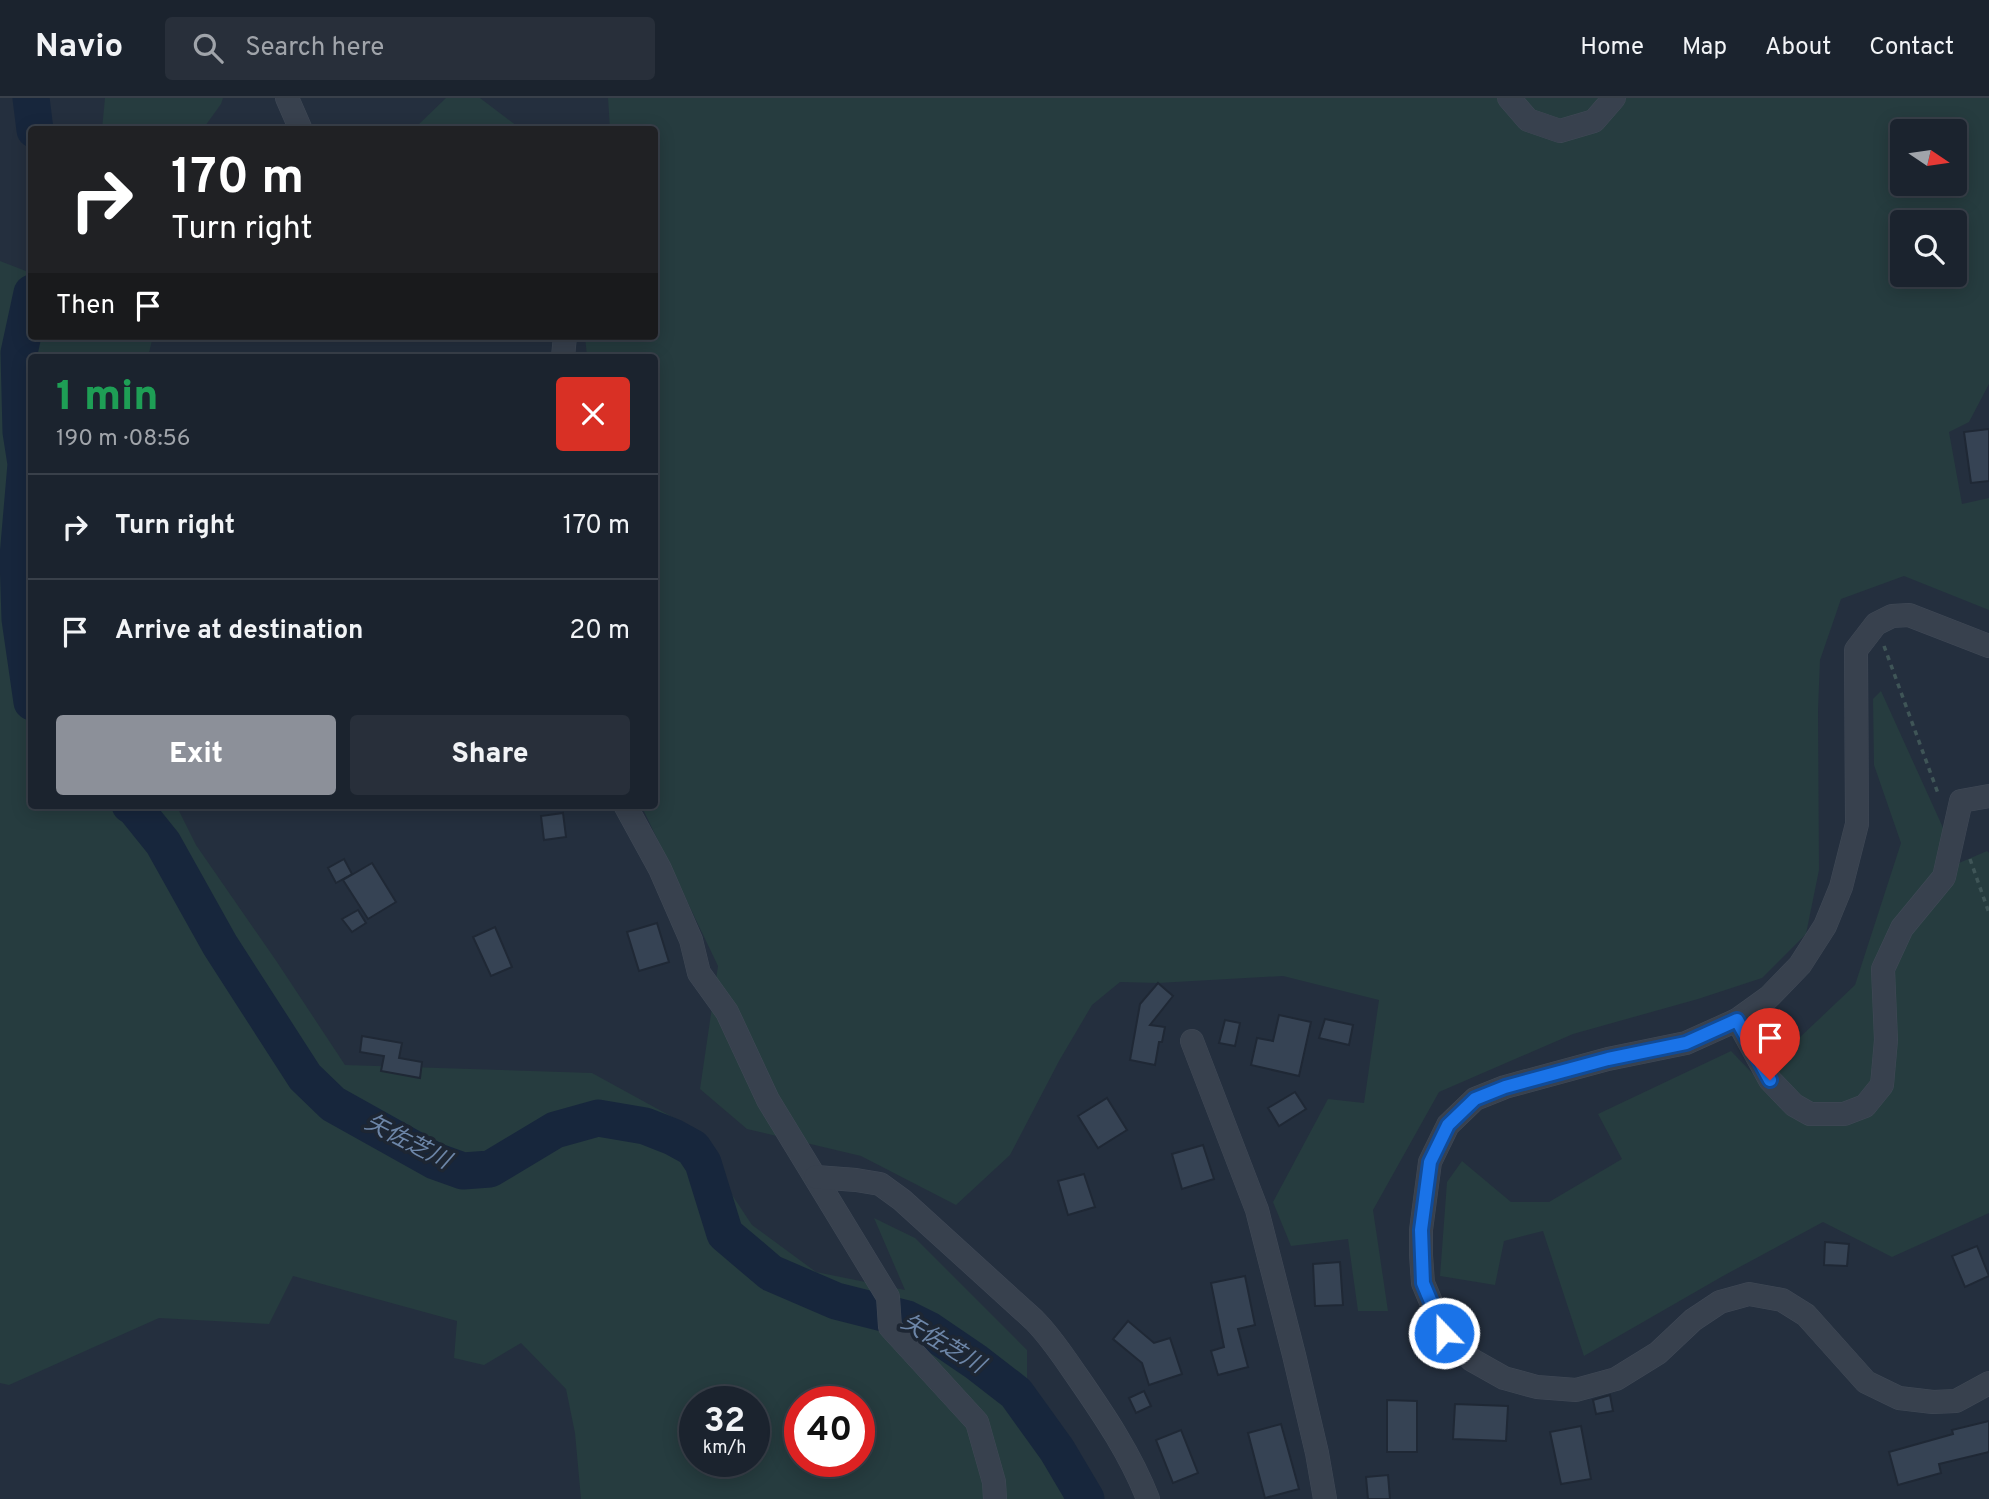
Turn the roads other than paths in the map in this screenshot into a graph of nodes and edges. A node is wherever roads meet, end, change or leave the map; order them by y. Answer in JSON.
{"nodes":[{"id":1,"x":287,"y":98,"type":"edge"},
{"id":2,"x":1509,"y":98,"type":"edge"},
{"id":3,"x":1614,"y":98,"type":"edge"},
{"id":4,"x":299,"y":126,"type":"edge"},
{"id":5,"x":1989,"y":646,"type":"edge"},
{"id":6,"x":1989,"y":796,"type":"edge"},
{"id":7,"x":627,"y":809,"type":"edge"},
{"id":8,"x":1737,"y":1020,"type":"junction"},
{"id":9,"x":1192,"y":1041,"type":"dead end"},
{"id":10,"x":816,"y":1177,"type":"junction"},
{"id":11,"x":1989,"y":1383,"type":"edge"},
{"id":12,"x":995,"y":1499,"type":"edge"},
{"id":13,"x":1148,"y":1499,"type":"edge"},
{"id":14,"x":1325,"y":1499,"type":"edge"}],
"edges":[{"from":1,"to":4,"type":"street"},
{"from":2,"to":3,"type":"street"},
{"from":5,"to":8,"type":"street"},
{"from":6,"to":8,"type":"street"},
{"from":7,"to":10,"type":"street"},
{"from":8,"to":11,"type":"street"},
{"from":9,"to":14,"type":"street"},
{"from":10,"to":12,"type":"street"},
{"from":10,"to":13,"type":"street"}]}
